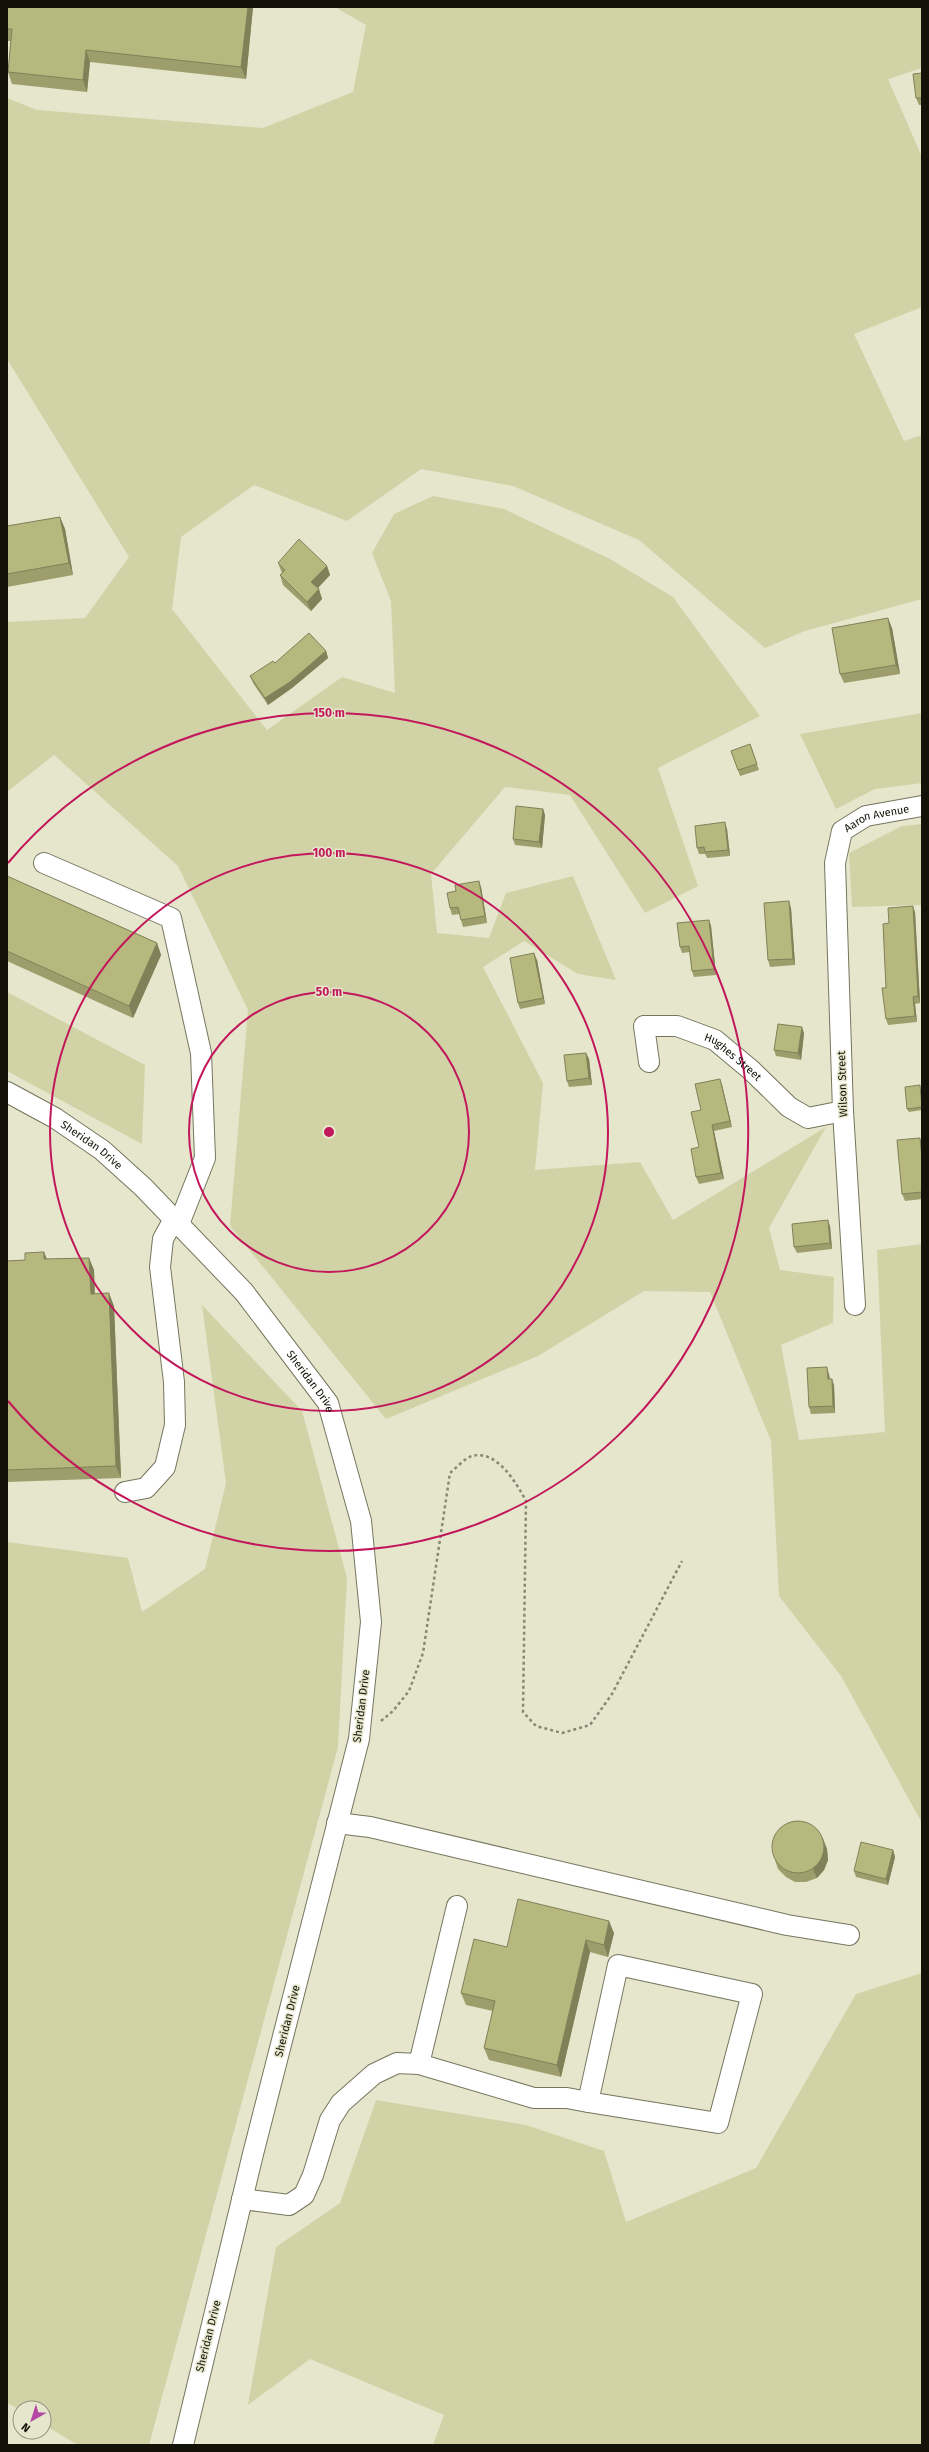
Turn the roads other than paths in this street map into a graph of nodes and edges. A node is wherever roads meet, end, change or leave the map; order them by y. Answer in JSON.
{"nodes":[{"id":1,"x":922,"y":806,"type":"edge"},
{"id":2,"x":44,"y":862,"type":"dead end"},
{"id":3,"x":835,"y":863,"type":"joint"},
{"id":4,"x":649,"y":1062,"type":"dead end"},
{"id":5,"x":7,"y":1092,"type":"edge"},
{"id":6,"x":843,"y":1112,"type":"junction"},
{"id":7,"x":177,"y":1222,"type":"junction"},
{"id":8,"x":855,"y":1305,"type":"dead end"},
{"id":9,"x":125,"y":1492,"type":"dead end"},
{"id":10,"x":337,"y":1823,"type":"junction"},
{"id":11,"x":457,"y":1906,"type":"dead end"},
{"id":12,"x":849,"y":1935,"type":"dead end"},
{"id":13,"x":419,"y":2064,"type":"junction"},
{"id":14,"x":588,"y":2102,"type":"junction"},
{"id":15,"x":242,"y":2199,"type":"junction"},
{"id":16,"x":183,"y":2445,"type":"edge"}],
"edges":[{"from":1,"to":3,"type":"street","name":"Aaron Avenue"},
{"from":2,"to":7,"type":"street"},
{"from":3,"to":6,"type":"street","name":"Wilson Street"},
{"from":4,"to":6,"type":"street","name":"Hughes Street"},
{"from":5,"to":7,"type":"street","name":"Sheridan Drive"},
{"from":6,"to":8,"type":"street","name":"Wilson Street"},
{"from":7,"to":9,"type":"street"},
{"from":7,"to":10,"type":"street","name":"Sheridan Drive"},
{"from":10,"to":12,"type":"street"},
{"from":10,"to":15,"type":"street","name":"Sheridan Drive"},
{"from":11,"to":13,"type":"street"},
{"from":13,"to":14,"type":"street"},
{"from":13,"to":15,"type":"street"},
{"from":14,"to":14,"type":"street"},
{"from":15,"to":16,"type":"street","name":"Sheridan Drive"}]}
